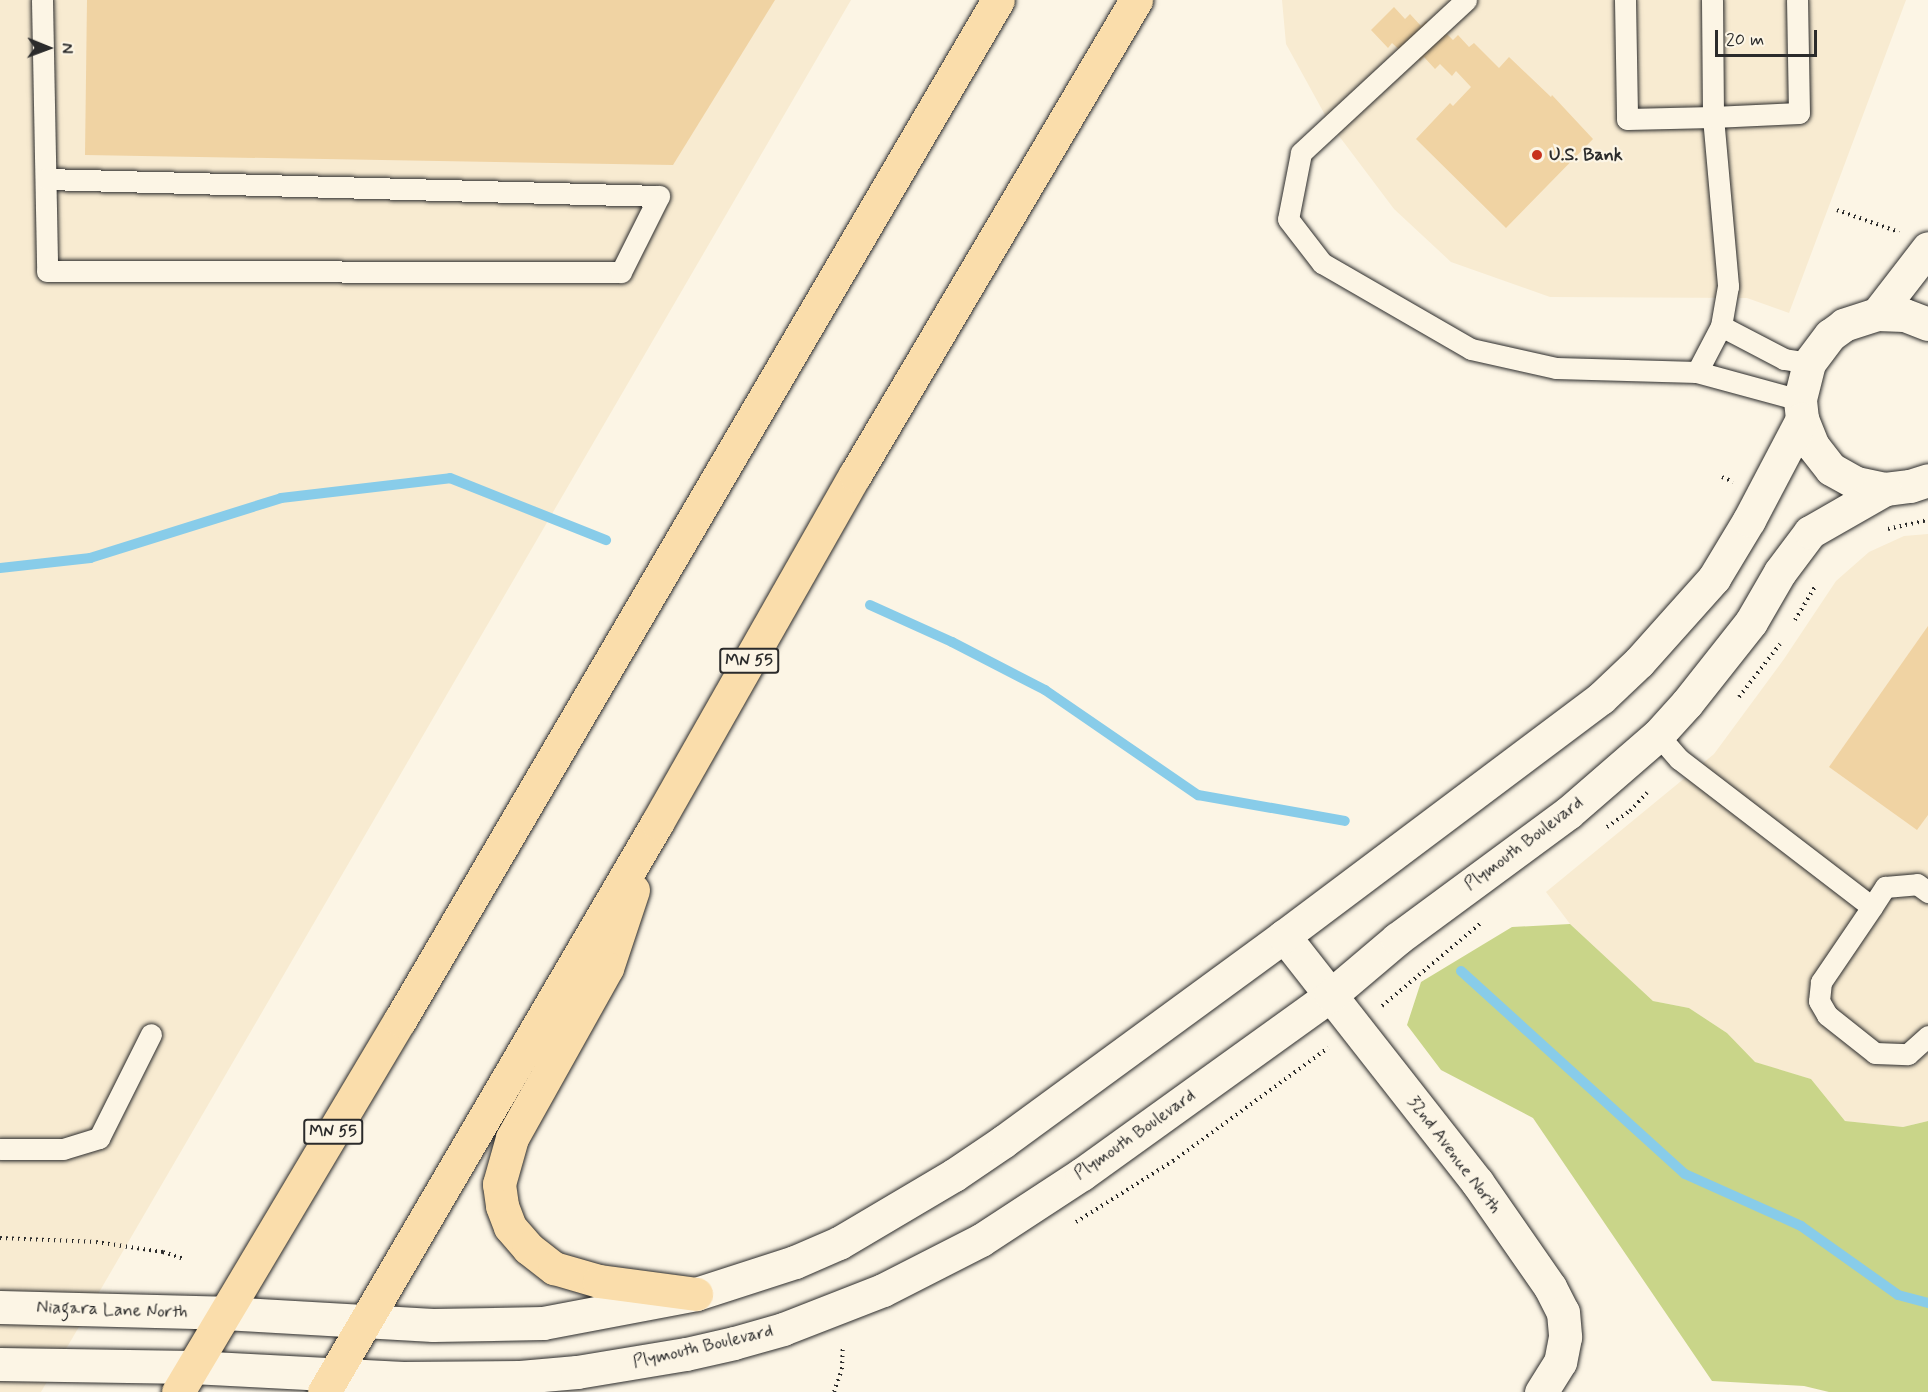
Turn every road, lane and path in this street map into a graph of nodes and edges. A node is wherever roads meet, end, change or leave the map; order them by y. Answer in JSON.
{"nodes":[{"id":1,"x":42,"y":0,"type":"edge"},
{"id":2,"x":998,"y":0,"type":"edge"},
{"id":3,"x":1136,"y":0,"type":"edge"},
{"id":4,"x":1466,"y":0,"type":"edge"},
{"id":5,"x":1624,"y":0,"type":"edge"},
{"id":6,"x":1712,"y":0,"type":"edge"},
{"id":7,"x":1797,"y":0,"type":"edge"},
{"id":8,"x":1713,"y":117,"type":"junction"},
{"id":9,"x":46,"y":179,"type":"junction"},
{"id":10,"x":1837,"y":210,"type":"dead end"},
{"id":11,"x":1928,"y":248,"type":"edge"},
{"id":12,"x":1877,"y":314,"type":"junction"},
{"id":13,"x":1928,"y":324,"type":"edge"},
{"id":14,"x":1721,"y":326,"type":"junction"},
{"id":15,"x":1809,"y":363,"type":"junction"},
{"id":16,"x":1698,"y":372,"type":"junction"},
{"id":17,"x":1801,"y":409,"type":"junction"},
{"id":18,"x":1928,"y":480,"type":"edge"},
{"id":19,"x":1885,"y":489,"type":"junction"},
{"id":20,"x":1658,"y":735,"type":"junction"},
{"id":21,"x":657,"y":823,"type":"junction"},
{"id":22,"x":1928,"y":892,"type":"edge"},
{"id":23,"x":1872,"y":907,"type":"junction"},
{"id":24,"x":1284,"y":936,"type":"junction"},
{"id":25,"x":1331,"y":995,"type":"junction"},
{"id":26,"x":151,"y":1034,"type":"dead end"},
{"id":27,"x":1928,"y":1036,"type":"edge"},
{"id":28,"x":0,"y":1149,"type":"edge"},
{"id":29,"x":0,"y":1239,"type":"edge"},
{"id":30,"x":184,"y":1259,"type":"dead end"},
{"id":31,"x":696,"y":1294,"type":"junction"},
{"id":32,"x":0,"y":1307,"type":"edge"},
{"id":33,"x":224,"y":1313,"type":"junction"},
{"id":34,"x":363,"y":1323,"type":"junction"},
{"id":35,"x":843,"y":1346,"type":"dead end"},
{"id":36,"x":0,"y":1364,"type":"edge"},
{"id":37,"x":185,"y":1380,"type":"edge"},
{"id":38,"x":329,"y":1383,"type":"edge"},
{"id":39,"x":834,"y":1392,"type":"edge"},
{"id":40,"x":1541,"y":1392,"type":"edge"}],
"edges":[{"from":1,"to":9,"type":"lane"},
{"from":2,"to":33,"type":"main road","number":"MN 55"},
{"from":3,"to":21,"type":"main road","number":"MN 55"},
{"from":4,"to":16,"type":"lane"},
{"from":5,"to":8,"type":"lane"},
{"from":6,"to":8,"type":"lane"},
{"from":7,"to":8,"type":"lane"},
{"from":8,"to":14,"type":"lane"},
{"from":9,"to":9,"type":"lane"},
{"from":10,"to":11,"type":"path"},
{"from":11,"to":12,"type":"street"},
{"from":12,"to":13,"type":"street"},
{"from":12,"to":15,"type":"street"},
{"from":14,"to":15,"type":"lane"},
{"from":14,"to":16,"type":"lane"},
{"from":15,"to":17,"type":"street"},
{"from":16,"to":17,"type":"lane"},
{"from":17,"to":19,"type":"street"},
{"from":17,"to":24,"type":"street"},
{"from":18,"to":19,"type":"street"},
{"from":19,"to":20,"type":"street","name":"Plymouth Boulevard"},
{"from":20,"to":23,"type":"lane"},
{"from":20,"to":25,"type":"street","name":"Plymouth Boulevard"},
{"from":21,"to":31,"type":"main road"},
{"from":21,"to":34,"type":"main road","number":"MN 55"},
{"from":22,"to":23,"type":"lane"},
{"from":23,"to":27,"type":"lane"},
{"from":24,"to":25,"type":"street","name":"32nd Avenue North"},
{"from":24,"to":31,"type":"street"},
{"from":25,"to":38,"type":"street","name":"Plymouth Boulevard"},
{"from":25,"to":40,"type":"street","name":"32nd Avenue North"},
{"from":26,"to":28,"type":"lane"},
{"from":29,"to":30,"type":"path"},
{"from":31,"to":34,"type":"street"},
{"from":32,"to":33,"type":"street","name":"Niagara Lane North"},
{"from":33,"to":34,"type":"street"},
{"from":33,"to":37,"type":"main road","number":"MN 55"},
{"from":34,"to":38,"type":"main road","number":"MN 55"},
{"from":35,"to":39,"type":"path"},
{"from":36,"to":37,"type":"street"},
{"from":37,"to":38,"type":"street","name":"Plymouth Boulevard"}]}
